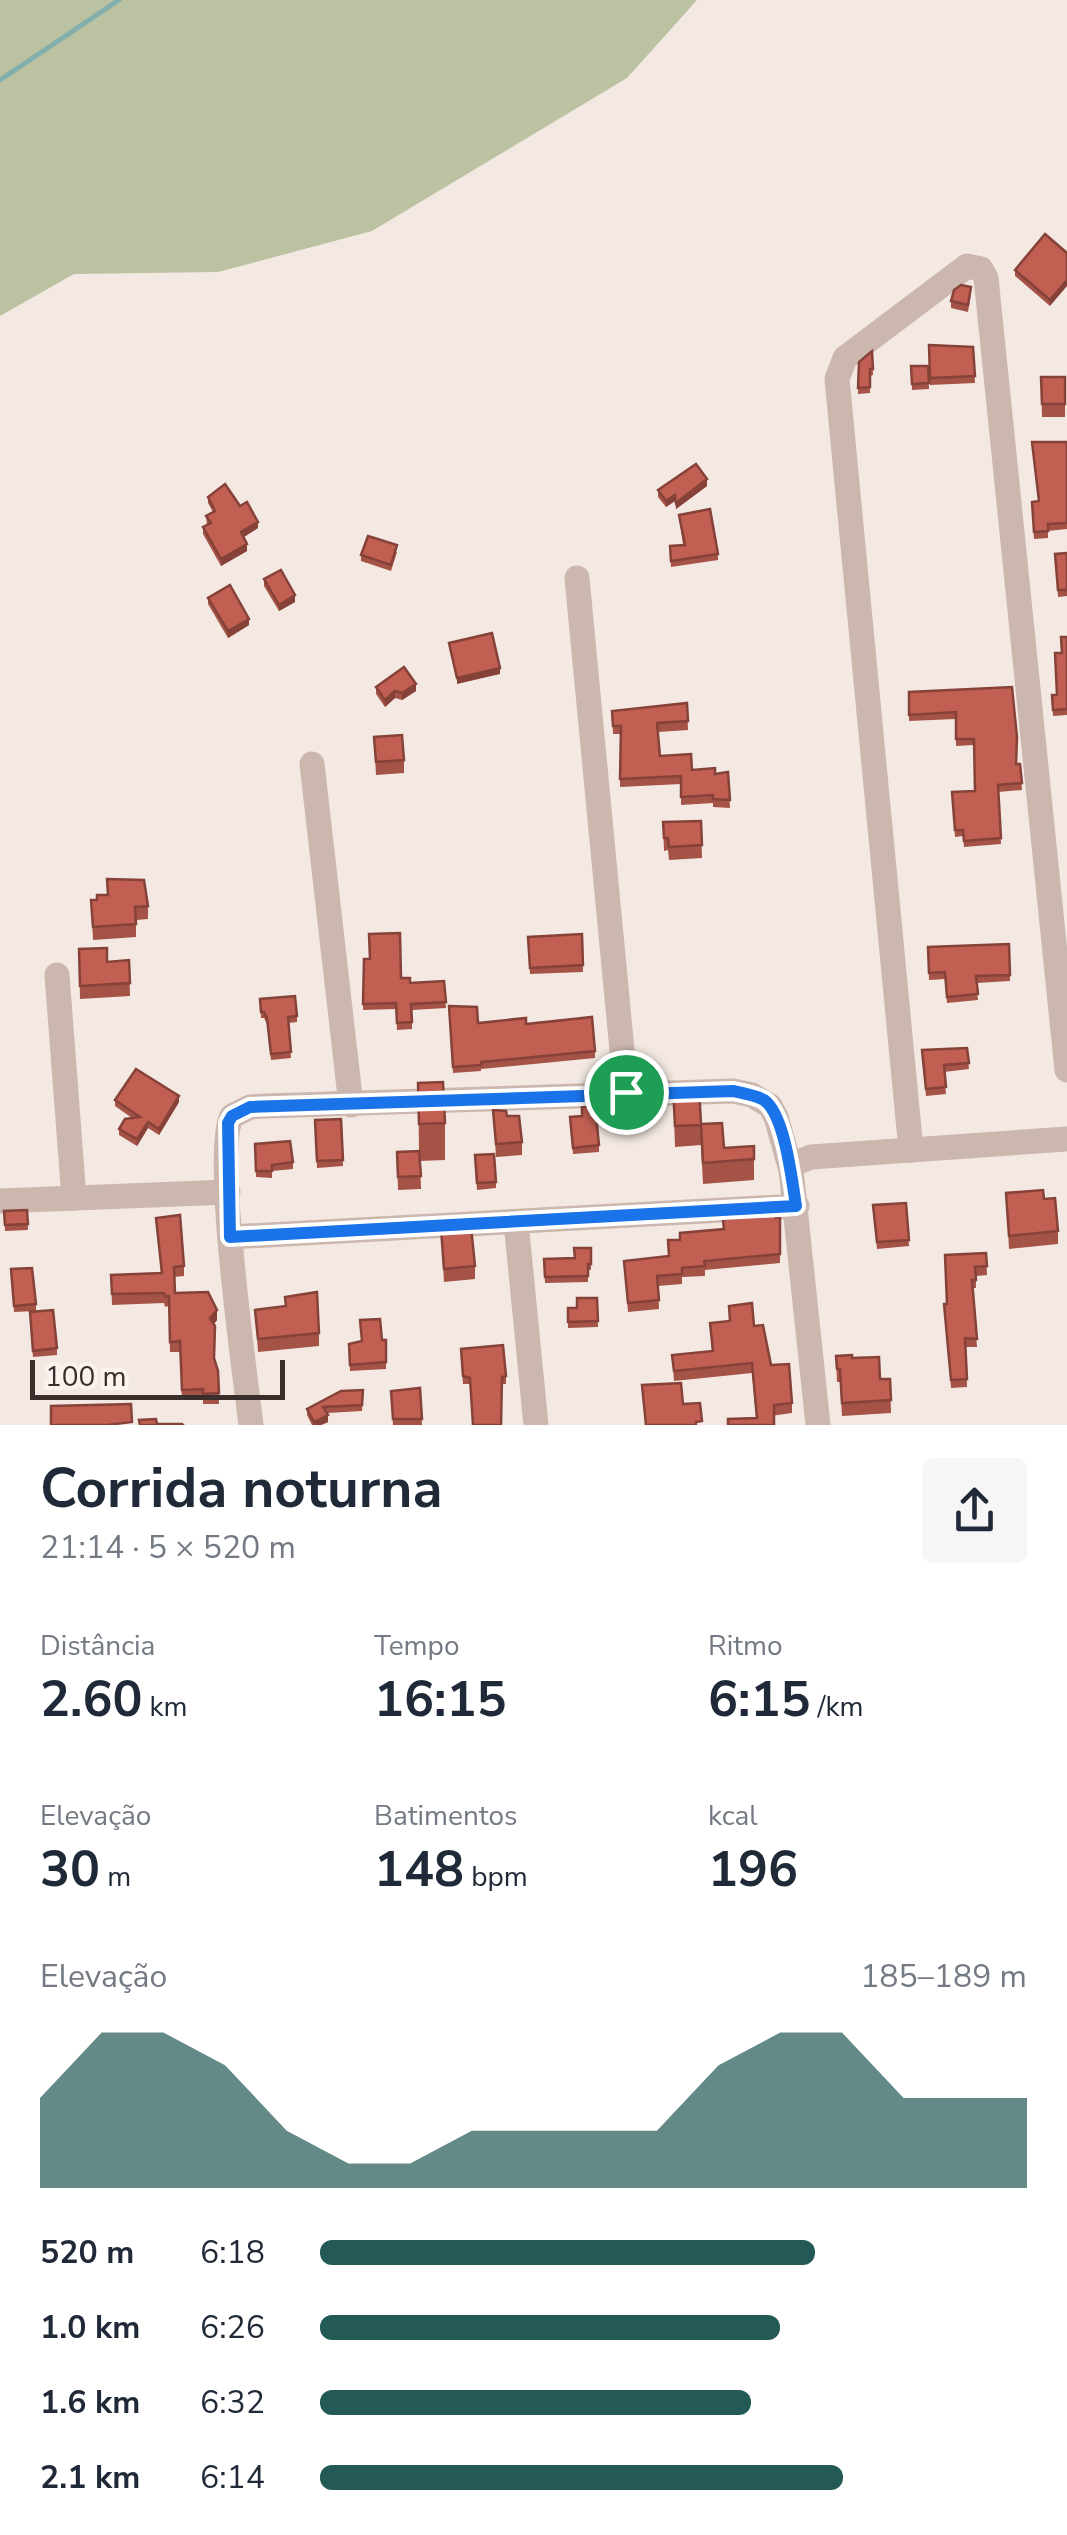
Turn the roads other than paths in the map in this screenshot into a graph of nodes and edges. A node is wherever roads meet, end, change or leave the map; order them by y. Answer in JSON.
{"nodes":[{"id":1,"x":577,"y":578,"type":"dead end"},
{"id":2,"x":312,"y":764,"type":"dead end"},
{"id":3,"x":57,"y":974,"type":"dead end"},
{"id":4,"x":1067,"y":1070,"type":"edge"},
{"id":5,"x":626,"y":1092,"type":"junction"},
{"id":6,"x":351,"y":1105,"type":"junction"},
{"id":7,"x":1067,"y":1139,"type":"edge"},
{"id":8,"x":911,"y":1150,"type":"junction"},
{"id":9,"x":791,"y":1170,"type":"junction"},
{"id":10,"x":228,"y":1192,"type":"junction"},
{"id":11,"x":74,"y":1198,"type":"junction"},
{"id":12,"x":0,"y":1200,"type":"edge"},
{"id":13,"x":796,"y":1206,"type":"junction"},
{"id":14,"x":516,"y":1222,"type":"junction"},
{"id":15,"x":230,"y":1237,"type":"junction"},
{"id":16,"x":251,"y":1425,"type":"edge"},
{"id":17,"x":536,"y":1425,"type":"edge"},
{"id":18,"x":818,"y":1425,"type":"edge"}],
"edges":[{"from":1,"to":5,"type":"street"},
{"from":2,"to":6,"type":"street"},
{"from":3,"to":11,"type":"street"},
{"from":4,"to":8,"type":"street"},
{"from":5,"to":6,"type":"street"},
{"from":5,"to":9,"type":"street"},
{"from":6,"to":10,"type":"street"},
{"from":7,"to":8,"type":"street"},
{"from":8,"to":9,"type":"street"},
{"from":9,"to":13,"type":"street"},
{"from":10,"to":11,"type":"street"},
{"from":10,"to":15,"type":"street"},
{"from":11,"to":12,"type":"street"},
{"from":13,"to":14,"type":"street"},
{"from":13,"to":18,"type":"street"},
{"from":14,"to":15,"type":"street"},
{"from":14,"to":17,"type":"street"},
{"from":15,"to":16,"type":"street"}]}
